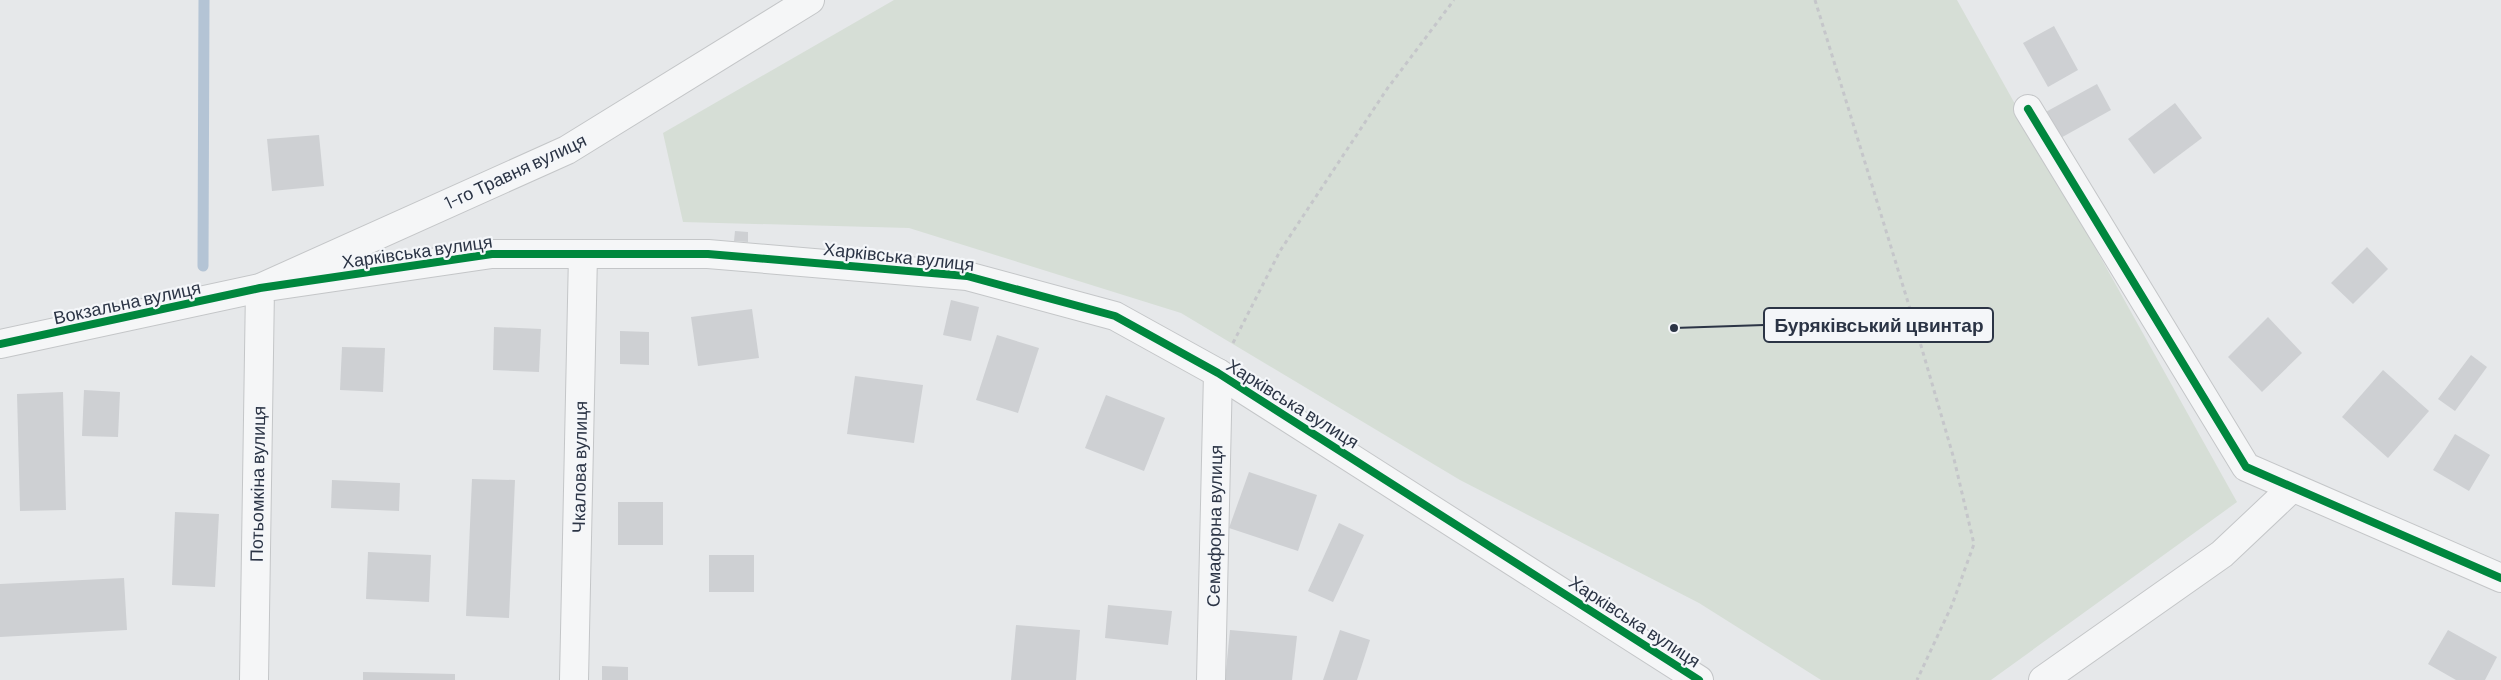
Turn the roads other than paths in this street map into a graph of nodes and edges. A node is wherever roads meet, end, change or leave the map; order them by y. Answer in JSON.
{"nodes":[{"id":1,"x":810,"y":0,"type":"edge"},
{"id":2,"x":2028,"y":109,"type":"dead end"},
{"id":3,"x":583,"y":254,"type":"junction"},
{"id":4,"x":260,"y":288,"type":"junction"},
{"id":5,"x":0,"y":344,"type":"edge"},
{"id":6,"x":1218,"y":373,"type":"junction"},
{"id":7,"x":2292,"y":488,"type":"junction"},
{"id":8,"x":2501,"y":578,"type":"edge"},
{"id":9,"x":254,"y":680,"type":"edge"},
{"id":10,"x":574,"y":680,"type":"edge"},
{"id":11,"x":1211,"y":680,"type":"edge"},
{"id":12,"x":1699,"y":680,"type":"edge"},
{"id":13,"x":2043,"y":680,"type":"edge"}],
"edges":[{"from":1,"to":4,"type":"street","name":"1-го Травня вулиця"},
{"from":2,"to":7,"type":"street"},
{"from":3,"to":4,"type":"street","name":"Харківська вулиця"},
{"from":3,"to":6,"type":"street","name":"Харківська вулиця"},
{"from":3,"to":10,"type":"street","name":"Чкалова вулиця"},
{"from":4,"to":5,"type":"street","name":"Вокзальна вулиця"},
{"from":4,"to":9,"type":"street","name":"Потьомкіна вулиця"},
{"from":6,"to":11,"type":"street","name":"Семафорна вулиця"},
{"from":6,"to":12,"type":"street","name":"Харківська вулиця"},
{"from":7,"to":8,"type":"street"},
{"from":7,"to":13,"type":"street"}]}
